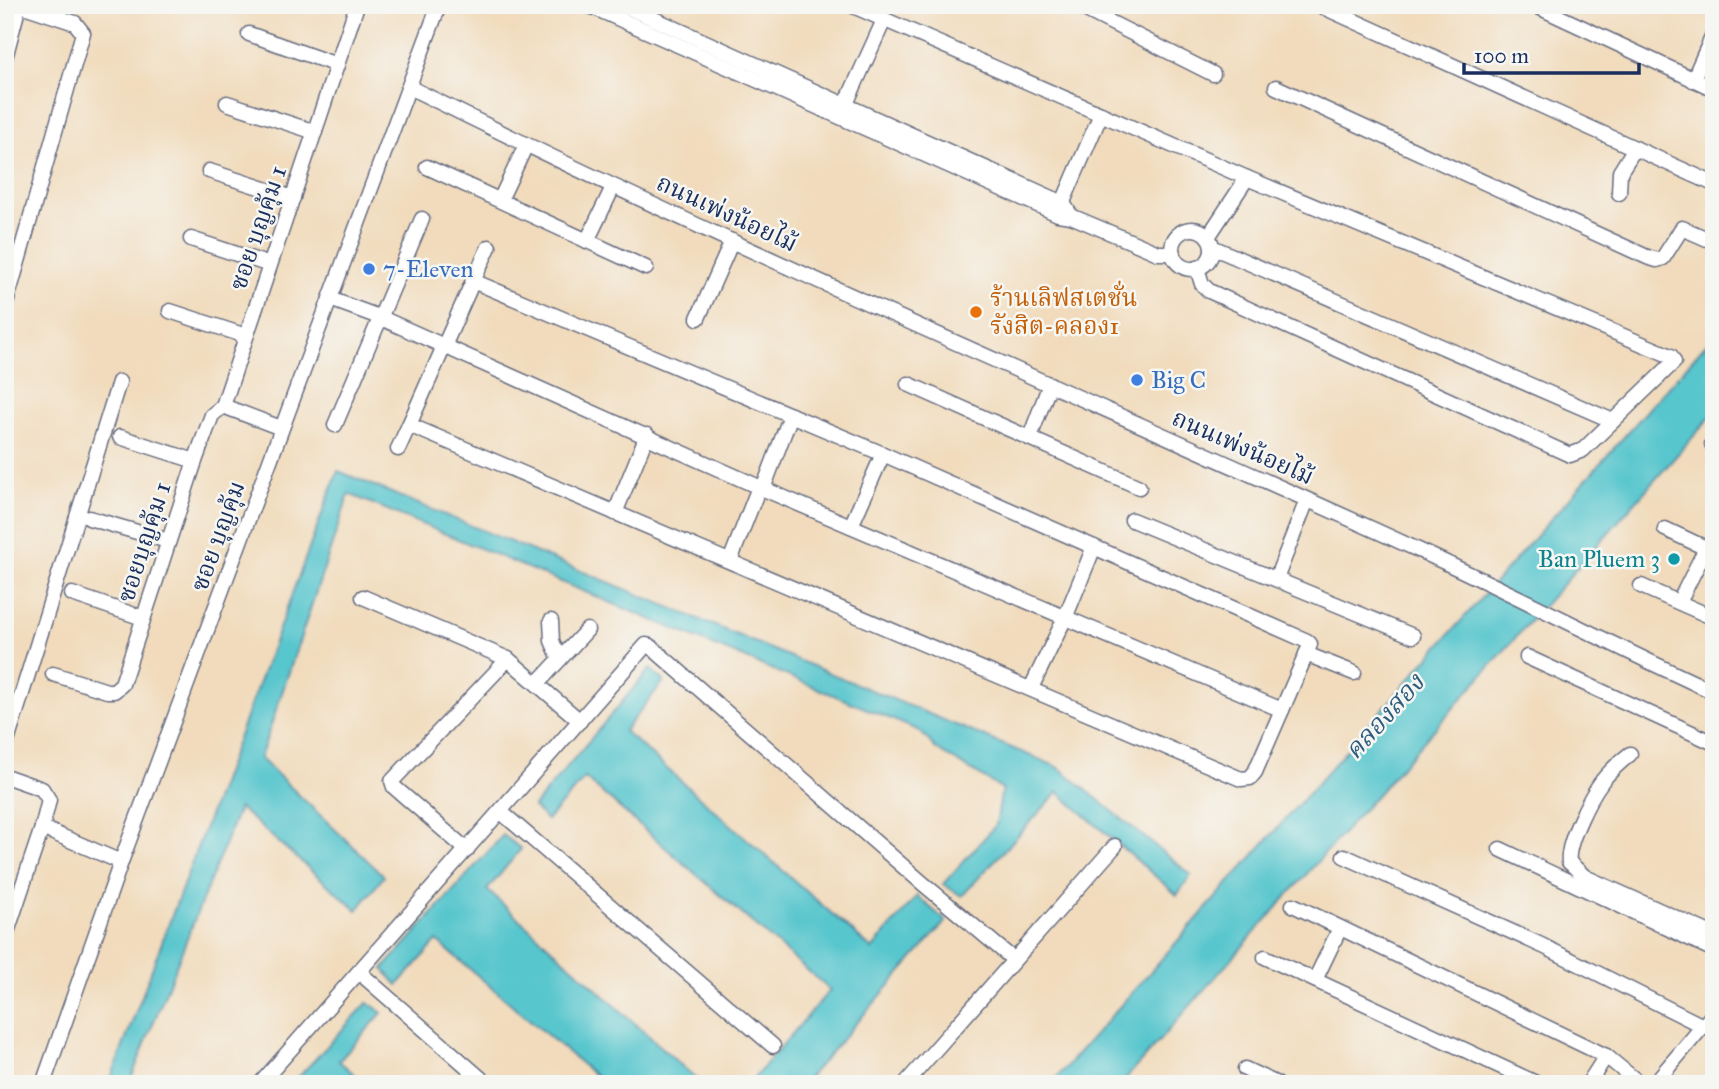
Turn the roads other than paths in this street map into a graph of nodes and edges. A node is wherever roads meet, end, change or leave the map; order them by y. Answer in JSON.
{"nodes":[{"id":1,"x":20,"y":5,"type":"edge"},
{"id":2,"x":357,"y":5,"type":"edge"},
{"id":3,"x":439,"y":5,"type":"edge"},
{"id":4,"x":588,"y":5,"type":"edge"},
{"id":5,"x":624,"y":5,"type":"edge"},
{"id":6,"x":851,"y":5,"type":"edge"},
{"id":7,"x":1076,"y":5,"type":"edge"},
{"id":8,"x":1319,"y":5,"type":"edge"},
{"id":9,"x":1534,"y":5,"type":"edge"},
{"id":10,"x":884,"y":20,"type":"junction"},
{"id":11,"x":1714,"y":33,"type":"edge"},
{"id":12,"x":249,"y":34,"type":"dead end"},
{"id":13,"x":5,"y":58,"type":"edge"},
{"id":14,"x":337,"y":65,"type":"junction"},
{"id":15,"x":1213,"y":74,"type":"dead end"},
{"id":16,"x":1693,"y":80,"type":"junction"},
{"id":17,"x":410,"y":87,"type":"junction"},
{"id":18,"x":1276,"y":87,"type":"dead end"},
{"id":19,"x":1714,"y":89,"type":"edge"},
{"id":20,"x":227,"y":103,"type":"dead end"},
{"id":21,"x":845,"y":106,"type":"junction"},
{"id":22,"x":1101,"y":114,"type":"junction"},
{"id":23,"x":315,"y":132,"type":"junction"},
{"id":24,"x":526,"y":145,"type":"junction"},
{"id":25,"x":1635,"y":148,"type":"junction"},
{"id":26,"x":428,"y":167,"type":"dead end"},
{"id":27,"x":209,"y":171,"type":"dead end"},
{"id":28,"x":1247,"y":178,"type":"junction"},
{"id":29,"x":1714,"y":184,"type":"edge"},
{"id":30,"x":613,"y":187,"type":"junction"},
{"id":31,"x":1619,"y":193,"type":"dead end"},
{"id":32,"x":293,"y":198,"type":"junction"},
{"id":33,"x":500,"y":200,"type":"junction"},
{"id":34,"x":1064,"y":211,"type":"junction"},
{"id":35,"x":422,"y":219,"type":"dead end"},
{"id":36,"x":191,"y":239,"type":"dead end"},
{"id":37,"x":587,"y":241,"type":"junction"},
{"id":38,"x":732,"y":241,"type":"junction"},
{"id":39,"x":1210,"y":242,"type":"junction"},
{"id":40,"x":1714,"y":242,"type":"edge"},
{"id":41,"x":489,"y":247,"type":"dead end"},
{"id":42,"x":1173,"y":253,"type":"junction"},
{"id":43,"x":270,"y":265,"type":"junction"},
{"id":44,"x":646,"y":268,"type":"dead end"},
{"id":45,"x":1197,"y":268,"type":"junction"},
{"id":46,"x":10,"y":272,"type":"edge"},
{"id":47,"x":473,"y":281,"type":"junction"},
{"id":48,"x":330,"y":299,"type":"junction"},
{"id":49,"x":5,"y":307,"type":"edge"},
{"id":50,"x":170,"y":311,"type":"dead end"},
{"id":51,"x":379,"y":317,"type":"junction"},
{"id":52,"x":698,"y":318,"type":"dead end"},
{"id":53,"x":246,"y":336,"type":"junction"},
{"id":54,"x":443,"y":347,"type":"junction"},
{"id":55,"x":119,"y":382,"type":"dead end"},
{"id":56,"x":908,"y":384,"type":"dead end"},
{"id":57,"x":1050,"y":384,"type":"junction"},
{"id":58,"x":217,"y":410,"type":"junction"},
{"id":59,"x":790,"y":415,"type":"junction"},
{"id":60,"x":1613,"y":421,"type":"junction"},
{"id":61,"x":335,"y":425,"type":"dead end"},
{"id":62,"x":410,"y":425,"type":"junction"},
{"id":63,"x":281,"y":428,"type":"junction"},
{"id":64,"x":647,"y":435,"type":"junction"},
{"id":65,"x":120,"y":437,"type":"dead end"},
{"id":66,"x":1030,"y":437,"type":"junction"},
{"id":67,"x":398,"y":449,"type":"dead end"},
{"id":68,"x":883,"y":454,"type":"junction"},
{"id":69,"x":195,"y":461,"type":"junction"},
{"id":70,"x":1139,"y":487,"type":"dead end"},
{"id":71,"x":761,"y":488,"type":"junction"},
{"id":72,"x":1307,"y":500,"type":"junction"},
{"id":73,"x":615,"y":513,"type":"junction"},
{"id":74,"x":89,"y":518,"type":"dead end"},
{"id":75,"x":1132,"y":520,"type":"dead end"},
{"id":76,"x":851,"y":526,"type":"junction"},
{"id":77,"x":1665,"y":529,"type":"dead end"},
{"id":78,"x":169,"y":541,"type":"junction"},
{"id":79,"x":1094,"y":547,"type":"junction"},
{"id":80,"x":1710,"y":550,"type":"edge"},
{"id":81,"x":730,"y":561,"type":"junction"},
{"id":82,"x":1276,"y":579,"type":"junction"},
{"id":83,"x":1641,"y":586,"type":"dead end"},
{"id":84,"x":72,"y":594,"type":"dead end"},
{"id":85,"x":363,"y":597,"type":"dead end"},
{"id":86,"x":1679,"y":603,"type":"junction"},
{"id":87,"x":143,"y":618,"type":"junction"},
{"id":88,"x":1065,"y":618,"type":"junction"},
{"id":89,"x":1714,"y":618,"type":"edge"},
{"id":90,"x":551,"y":621,"type":"dead end"},
{"id":91,"x":587,"y":630,"type":"dead end"},
{"id":92,"x":1413,"y":636,"type":"dead end"},
{"id":93,"x":1307,"y":654,"type":"junction"},
{"id":94,"x":1527,"y":657,"type":"dead end"},
{"id":95,"x":508,"y":659,"type":"junction"},
{"id":96,"x":560,"y":659,"type":"junction"},
{"id":97,"x":1353,"y":673,"type":"dead end"},
{"id":98,"x":53,"y":674,"type":"dead end"},
{"id":99,"x":537,"y":684,"type":"junction"},
{"id":100,"x":1031,"y":688,"type":"junction"},
{"id":101,"x":1714,"y":692,"type":"edge"},
{"id":102,"x":1282,"y":710,"type":"junction"},
{"id":103,"x":580,"y":721,"type":"junction"},
{"id":104,"x":1714,"y":743,"type":"edge"},
{"id":105,"x":5,"y":748,"type":"edge"},
{"id":106,"x":1630,"y":754,"type":"dead end"},
{"id":107,"x":5,"y":776,"type":"edge"},
{"id":108,"x":501,"y":812,"type":"junction"},
{"id":109,"x":42,"y":828,"type":"junction"},
{"id":110,"x":1115,"y":846,"type":"dead end"},
{"id":111,"x":1500,"y":849,"type":"dead end"},
{"id":112,"x":467,"y":850,"type":"junction"},
{"id":113,"x":1344,"y":856,"type":"dead end"},
{"id":114,"x":121,"y":862,"type":"junction"},
{"id":115,"x":1293,"y":905,"type":"dead end"},
{"id":116,"x":1340,"y":928,"type":"junction"},
{"id":117,"x":1714,"y":935,"type":"edge"},
{"id":118,"x":5,"y":938,"type":"edge"},
{"id":119,"x":1714,"y":950,"type":"edge"},
{"id":120,"x":1265,"y":957,"type":"dead end"},
{"id":121,"x":1014,"y":960,"type":"junction"},
{"id":122,"x":360,"y":973,"type":"junction"},
{"id":123,"x":1315,"y":980,"type":"junction"},
{"id":124,"x":1714,"y":1013,"type":"edge"},
{"id":125,"x":1703,"y":1026,"type":"junction"},
{"id":126,"x":773,"y":1046,"type":"dead end"},
{"id":127,"x":1606,"y":1056,"type":"junction"},
{"id":128,"x":1245,"y":1069,"type":"dead end"},
{"id":129,"x":43,"y":1084,"type":"edge"},
{"id":130,"x":260,"y":1084,"type":"edge"},
{"id":131,"x":487,"y":1084,"type":"edge"},
{"id":132,"x":905,"y":1084,"type":"edge"},
{"id":133,"x":1277,"y":1084,"type":"edge"},
{"id":134,"x":1538,"y":1084,"type":"edge"},
{"id":135,"x":1588,"y":1084,"type":"edge"},
{"id":136,"x":1640,"y":1084,"type":"edge"},
{"id":137,"x":1654,"y":1084,"type":"edge"}],
"edges":[{"from":1,"to":13,"type":"street"},
{"from":1,"to":46,"type":"street"},
{"from":2,"to":14,"type":"street","name":"ซอย บุญคุ้ม 1"},
{"from":3,"to":17,"type":"street","name":"ซอย บุญคุ้ม"},
{"from":4,"to":34,"type":"street"},
{"from":5,"to":21,"type":"street"},
{"from":6,"to":10,"type":"street"},
{"from":7,"to":15,"type":"street"},
{"from":8,"to":25,"type":"street"},
{"from":9,"to":16,"type":"street"},
{"from":10,"to":21,"type":"street"},
{"from":10,"to":22,"type":"street"},
{"from":11,"to":16,"type":"street"},
{"from":12,"to":14,"type":"street"},
{"from":14,"to":23,"type":"street","name":"ซอย บุญคุ้ม 1"},
{"from":16,"to":19,"type":"street"},
{"from":17,"to":24,"type":"street","name":"ถนนเพ่งน้อยไม้"},
{"from":17,"to":48,"type":"street","name":"ซอย บุญคุ้ม"},
{"from":18,"to":40,"type":"street"},
{"from":20,"to":23,"type":"street"},
{"from":21,"to":34,"type":"street"},
{"from":22,"to":28,"type":"street"},
{"from":22,"to":34,"type":"street"},
{"from":23,"to":32,"type":"street","name":"ซอย บุญคุ้ม 1"},
{"from":24,"to":30,"type":"street","name":"ถนนเพ่งน้อยไม้"},
{"from":24,"to":33,"type":"street"},
{"from":25,"to":29,"type":"street"},
{"from":25,"to":31,"type":"street"},
{"from":26,"to":33,"type":"street"},
{"from":27,"to":32,"type":"street"},
{"from":28,"to":39,"type":"street"},
{"from":28,"to":60,"type":"street"},
{"from":30,"to":37,"type":"street"},
{"from":30,"to":38,"type":"street","name":"ถนนเพ่งน้อยไม้"},
{"from":32,"to":43,"type":"street","name":"ซอย บุญคุ้ม 1"},
{"from":33,"to":37,"type":"street"},
{"from":34,"to":42,"type":"street"},
{"from":35,"to":51,"type":"street"},
{"from":36,"to":43,"type":"street"},
{"from":37,"to":44,"type":"street"},
{"from":38,"to":52,"type":"street"},
{"from":38,"to":57,"type":"street","name":"ถนนเพ่งน้อยไม้"},
{"from":39,"to":42,"type":"street"},
{"from":39,"to":45,"type":"street"},
{"from":39,"to":60,"type":"street"},
{"from":41,"to":47,"type":"street"},
{"from":42,"to":45,"type":"street"},
{"from":43,"to":53,"type":"street","name":"ซอย บุญคุ้ม 1"},
{"from":45,"to":60,"type":"street"},
{"from":46,"to":49,"type":"street"},
{"from":47,"to":54,"type":"street"},
{"from":47,"to":59,"type":"street"},
{"from":48,"to":51,"type":"street"},
{"from":48,"to":63,"type":"street","name":"ซอย บุญคุ้ม"},
{"from":50,"to":53,"type":"street"},
{"from":51,"to":54,"type":"street"},
{"from":51,"to":61,"type":"street"},
{"from":53,"to":58,"type":"street","name":"ซอย บุญคุ้ม 1"},
{"from":54,"to":62,"type":"street"},
{"from":54,"to":64,"type":"street"},
{"from":55,"to":105,"type":"street"},
{"from":56,"to":66,"type":"street"},
{"from":57,"to":66,"type":"street"},
{"from":57,"to":72,"type":"street","name":"ถนนเพ่งน้อยไม้"},
{"from":58,"to":63,"type":"street"},
{"from":58,"to":69,"type":"street","name":"ซอยบุญคุ้ม 1"},
{"from":59,"to":68,"type":"street"},
{"from":59,"to":71,"type":"street"},
{"from":62,"to":67,"type":"street"},
{"from":62,"to":73,"type":"street"},
{"from":63,"to":114,"type":"street","name":"ซอย บุญคุ้ม"},
{"from":64,"to":71,"type":"street"},
{"from":64,"to":73,"type":"street"},
{"from":65,"to":69,"type":"street"},
{"from":66,"to":70,"type":"street"},
{"from":68,"to":76,"type":"street"},
{"from":68,"to":79,"type":"street"},
{"from":69,"to":78,"type":"street","name":"ซอยบุญคุ้ม 1"},
{"from":71,"to":76,"type":"street"},
{"from":71,"to":81,"type":"street"},
{"from":72,"to":82,"type":"street"},
{"from":72,"to":101,"type":"street","name":"ถนนเพ่งน้อยไม้"},
{"from":73,"to":81,"type":"street"},
{"from":74,"to":78,"type":"street"},
{"from":75,"to":82,"type":"street"},
{"from":76,"to":88,"type":"street"},
{"from":77,"to":80,"type":"street"},
{"from":78,"to":87,"type":"street","name":"ซอยบุญคุ้ม 1"},
{"from":79,"to":88,"type":"street"},
{"from":79,"to":93,"type":"street"},
{"from":80,"to":86,"type":"street"},
{"from":81,"to":100,"type":"street"},
{"from":82,"to":92,"type":"street"},
{"from":83,"to":86,"type":"street"},
{"from":84,"to":87,"type":"street"},
{"from":85,"to":95,"type":"street"},
{"from":86,"to":89,"type":"street"},
{"from":87,"to":98,"type":"street","name":"ซอยบุญคุ้ม 1"},
{"from":88,"to":100,"type":"street"},
{"from":88,"to":102,"type":"street"},
{"from":90,"to":96,"type":"street"},
{"from":91,"to":96,"type":"street"},
{"from":93,"to":97,"type":"street"},
{"from":93,"to":102,"type":"street"},
{"from":94,"to":104,"type":"street"},
{"from":95,"to":99,"type":"street"},
{"from":95,"to":112,"type":"street"},
{"from":96,"to":99,"type":"street"},
{"from":99,"to":103,"type":"street"},
{"from":100,"to":102,"type":"street"},
{"from":103,"to":108,"type":"street"},
{"from":103,"to":121,"type":"street"},
{"from":106,"to":117,"type":"street"},
{"from":107,"to":109,"type":"street"},
{"from":108,"to":112,"type":"street"},
{"from":108,"to":126,"type":"street"},
{"from":109,"to":114,"type":"street"},
{"from":109,"to":118,"type":"street"},
{"from":110,"to":121,"type":"street"},
{"from":111,"to":119,"type":"street"},
{"from":112,"to":122,"type":"street"},
{"from":113,"to":125,"type":"street"},
{"from":114,"to":129,"type":"street","name":"ซอย บุญคุ้ม"},
{"from":115,"to":116,"type":"street"},
{"from":116,"to":123,"type":"street"},
{"from":116,"to":127,"type":"street"},
{"from":120,"to":123,"type":"street"},
{"from":121,"to":132,"type":"street"},
{"from":122,"to":130,"type":"street"},
{"from":122,"to":131,"type":"street"},
{"from":123,"to":134,"type":"street"},
{"from":124,"to":125,"type":"street"},
{"from":125,"to":137,"type":"street"},
{"from":127,"to":135,"type":"street"},
{"from":127,"to":136,"type":"street"},
{"from":128,"to":133,"type":"street"}]}
